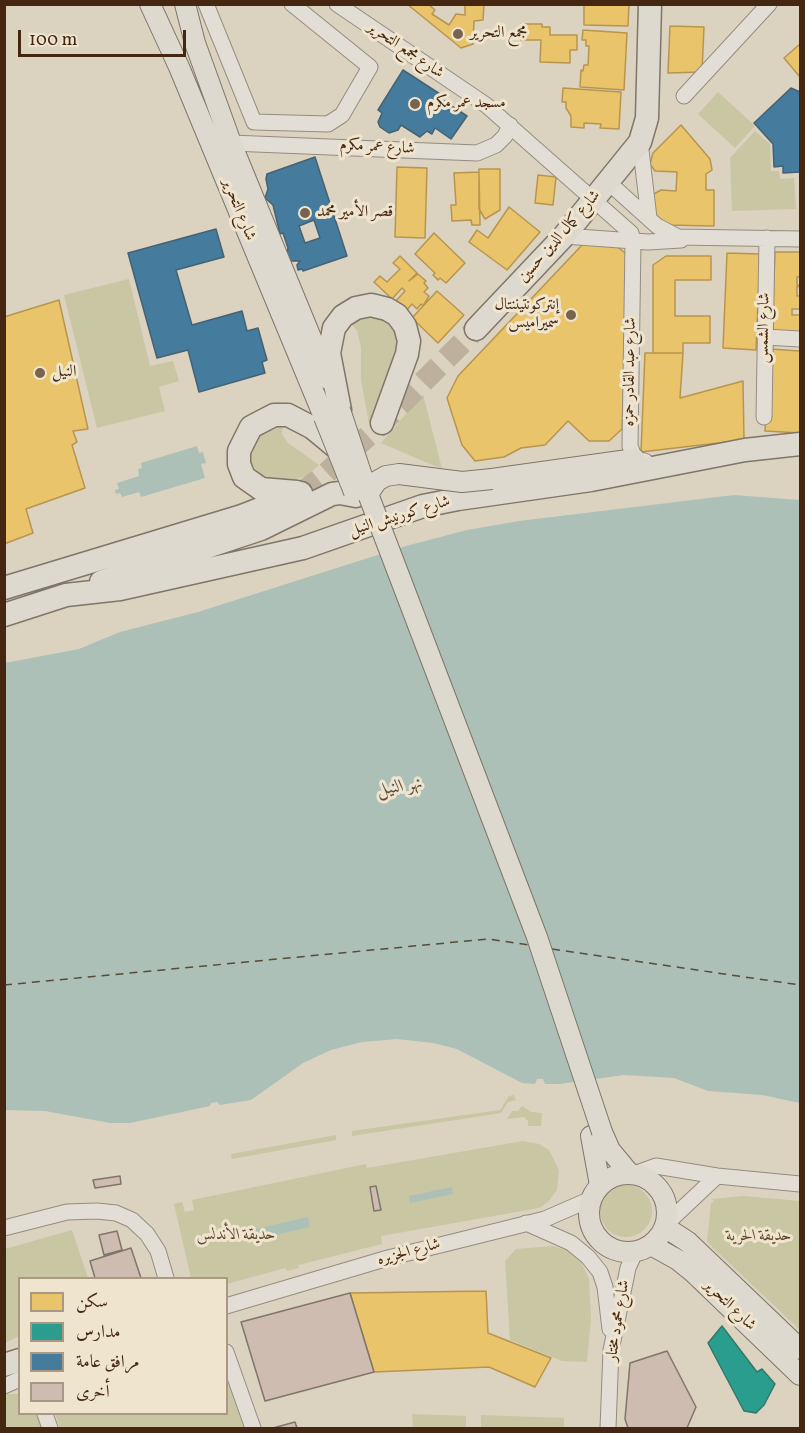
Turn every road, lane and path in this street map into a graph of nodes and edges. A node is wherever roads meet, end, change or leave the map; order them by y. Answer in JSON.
{"nodes":[{"id":1,"x":150,"y":4,"type":"edge"},
{"id":2,"x":185,"y":4,"type":"edge"},
{"id":3,"x":206,"y":4,"type":"edge"},
{"id":4,"x":292,"y":4,"type":"edge"},
{"id":5,"x":337,"y":4,"type":"edge"},
{"id":6,"x":345,"y":4,"type":"edge"},
{"id":7,"x":650,"y":4,"type":"edge"},
{"id":8,"x":769,"y":4,"type":"edge"},
{"id":9,"x":361,"y":21,"type":"junction"},
{"id":10,"x":684,"y":96,"type":"dead end"},
{"id":11,"x":510,"y":125,"type":"junction"},
{"id":12,"x":640,"y":142,"type":"junction"},
{"id":13,"x":231,"y":143,"type":"junction"},
{"id":14,"x":608,"y":182,"type":"junction"},
{"id":15,"x":594,"y":200,"type":"junction"},
{"id":16,"x":649,"y":218,"type":"junction"},
{"id":17,"x":564,"y":236,"type":"junction"},
{"id":18,"x":690,"y":238,"type":"junction"},
{"id":19,"x":767,"y":238,"type":"junction"},
{"id":20,"x":801,"y":239,"type":"edge"},
{"id":21,"x":633,"y":241,"type":"junction"},
{"id":22,"x":476,"y":329,"type":"tunnel mouth"},
{"id":23,"x":765,"y":337,"type":"junction"},
{"id":24,"x":801,"y":339,"type":"edge"},
{"id":25,"x":332,"y":413,"type":"junction"},
{"id":26,"x":764,"y":417,"type":"dead end"},
{"id":27,"x":382,"y":423,"type":"dead end"},
{"id":28,"x":801,"y":444,"type":"edge"},
{"id":29,"x":336,"y":447,"type":"junction"},
{"id":30,"x":635,"y":459,"type":"junction"},
{"id":31,"x":678,"y":462,"type":"junction"},
{"id":32,"x":362,"y":495,"type":"junction"},
{"id":33,"x":34,"y":579,"type":"junction"},
{"id":34,"x":4,"y":588,"type":"edge"},
{"id":35,"x":66,"y":595,"type":"junction"},
{"id":36,"x":41,"y":603,"type":"junction"},
{"id":37,"x":4,"y":615,"type":"edge"},
{"id":38,"x":596,"y":1134,"type":"junction"},
{"id":39,"x":631,"y":1174,"type":"junction"},
{"id":40,"x":717,"y":1176,"type":"junction"},
{"id":41,"x":801,"y":1184,"type":"edge"},
{"id":42,"x":595,"y":1192,"type":"junction"},
{"id":43,"x":526,"y":1224,"type":"junction"},
{"id":44,"x":665,"y":1226,"type":"junction"},
{"id":45,"x":4,"y":1228,"type":"edge"},
{"id":46,"x":643,"y":1248,"type":"junction"},
{"id":47,"x":165,"y":1277,"type":"edge"},
{"id":48,"x":228,"y":1305,"type":"edge"},
{"id":49,"x":801,"y":1349,"type":"edge"},
{"id":50,"x":611,"y":1350,"type":"junction"},
{"id":51,"x":228,"y":1358,"type":"edge"},
{"id":52,"x":801,"y":1374,"type":"edge"},
{"id":53,"x":18,"y":1380,"type":"edge"},
{"id":54,"x":4,"y":1386,"type":"edge"},
{"id":55,"x":253,"y":1428,"type":"edge"},
{"id":56,"x":608,"y":1428,"type":"edge"}],
"edges":[{"from":1,"to":25,"type":"main road","name":"شارع التحرير"},
{"from":2,"to":13,"type":"main road","name":"شارع التحرير"},
{"from":3,"to":4,"type":"street"},
{"from":5,"to":9,"type":"street","name":"شارع مجمع التحرير"},
{"from":6,"to":9,"type":"street"},
{"from":7,"to":12,"type":"highway"},
{"from":8,"to":10,"type":"street"},
{"from":9,"to":11,"type":"street","name":"شارع مجمع التحرير"},
{"from":11,"to":13,"type":"street","name":"شارع عمر مكرم"},
{"from":11,"to":15,"type":"street","name":"شارع مجمع التحرير"},
{"from":12,"to":14,"type":"highway","name":"شارع كمال الدين حسين"},
{"from":12,"to":16,"type":"street"},
{"from":13,"to":25,"type":"main road","name":"شارع التحرير"},
{"from":14,"to":15,"type":"highway","name":"شارع كمال الدين حسين"},
{"from":14,"to":16,"type":"street"},
{"from":15,"to":17,"type":"highway","name":"شارع كمال الدين حسين"},
{"from":15,"to":21,"type":"street","name":"شارع مجمع التحرير"},
{"from":16,"to":18,"type":"street"},
{"from":17,"to":21,"type":"street"},
{"from":17,"to":22,"type":"highway","name":"شارع كمال الدين حسين"},
{"from":18,"to":19,"type":"street"},
{"from":18,"to":21,"type":"street"},
{"from":19,"to":20,"type":"street"},
{"from":19,"to":23,"type":"street","name":"شارع الشمس"},
{"from":21,"to":30,"type":"street","name":"شارع عبد القادر حمزه"},
{"from":23,"to":24,"type":"street"},
{"from":23,"to":26,"type":"street","name":"شارع الشمس"},
{"from":25,"to":27,"type":"highway"},
{"from":25,"to":29,"type":"main road","bridge":true},
{"from":25,"to":32,"type":"main road","bridge":true},
{"from":28,"to":31,"type":"highway","name":"شارع كورنيش النيل"},
{"from":29,"to":32,"type":"main road","bridge":true},
{"from":29,"to":33,"type":"highway"},
{"from":30,"to":31,"type":"street"},
{"from":30,"to":32,"type":"main road","bridge":true},
{"from":31,"to":35,"type":"highway","name":"شارع كورنيش النيل"},
{"from":32,"to":35,"type":"highway"},
{"from":32,"to":38,"type":"main road","bridge":true},
{"from":33,"to":34,"type":"highway"},
{"from":33,"to":36,"type":"highway"},
{"from":35,"to":36,"type":"highway","name":"شارع كورنيش النيل"},
{"from":36,"to":37,"type":"highway","name":"شارع كورنيش النيل"},
{"from":38,"to":39,"type":"main road"},
{"from":38,"to":42,"type":"main road"},
{"from":39,"to":40,"type":"street"},
{"from":39,"to":42,"type":"main road"},
{"from":39,"to":44,"type":"main road"},
{"from":40,"to":41,"type":"street"},
{"from":40,"to":44,"type":"street"},
{"from":42,"to":43,"type":"street","name":"شارع الجزيره"},
{"from":42,"to":46,"type":"main road"},
{"from":43,"to":48,"type":"street","name":"شارع الجزيره"},
{"from":43,"to":50,"type":"street"},
{"from":44,"to":46,"type":"main road"},
{"from":44,"to":49,"type":"main road","name":"شارع التحرير"},
{"from":45,"to":47,"type":"street"},
{"from":46,"to":50,"type":"street","name":"شارع محمود مختار"},
{"from":46,"to":52,"type":"main road","name":"شارع التحرير"},
{"from":50,"to":56,"type":"street","name":"شارع محمود مختار"},
{"from":51,"to":55,"type":"street"},
{"from":53,"to":54,"type":"street"}]}
